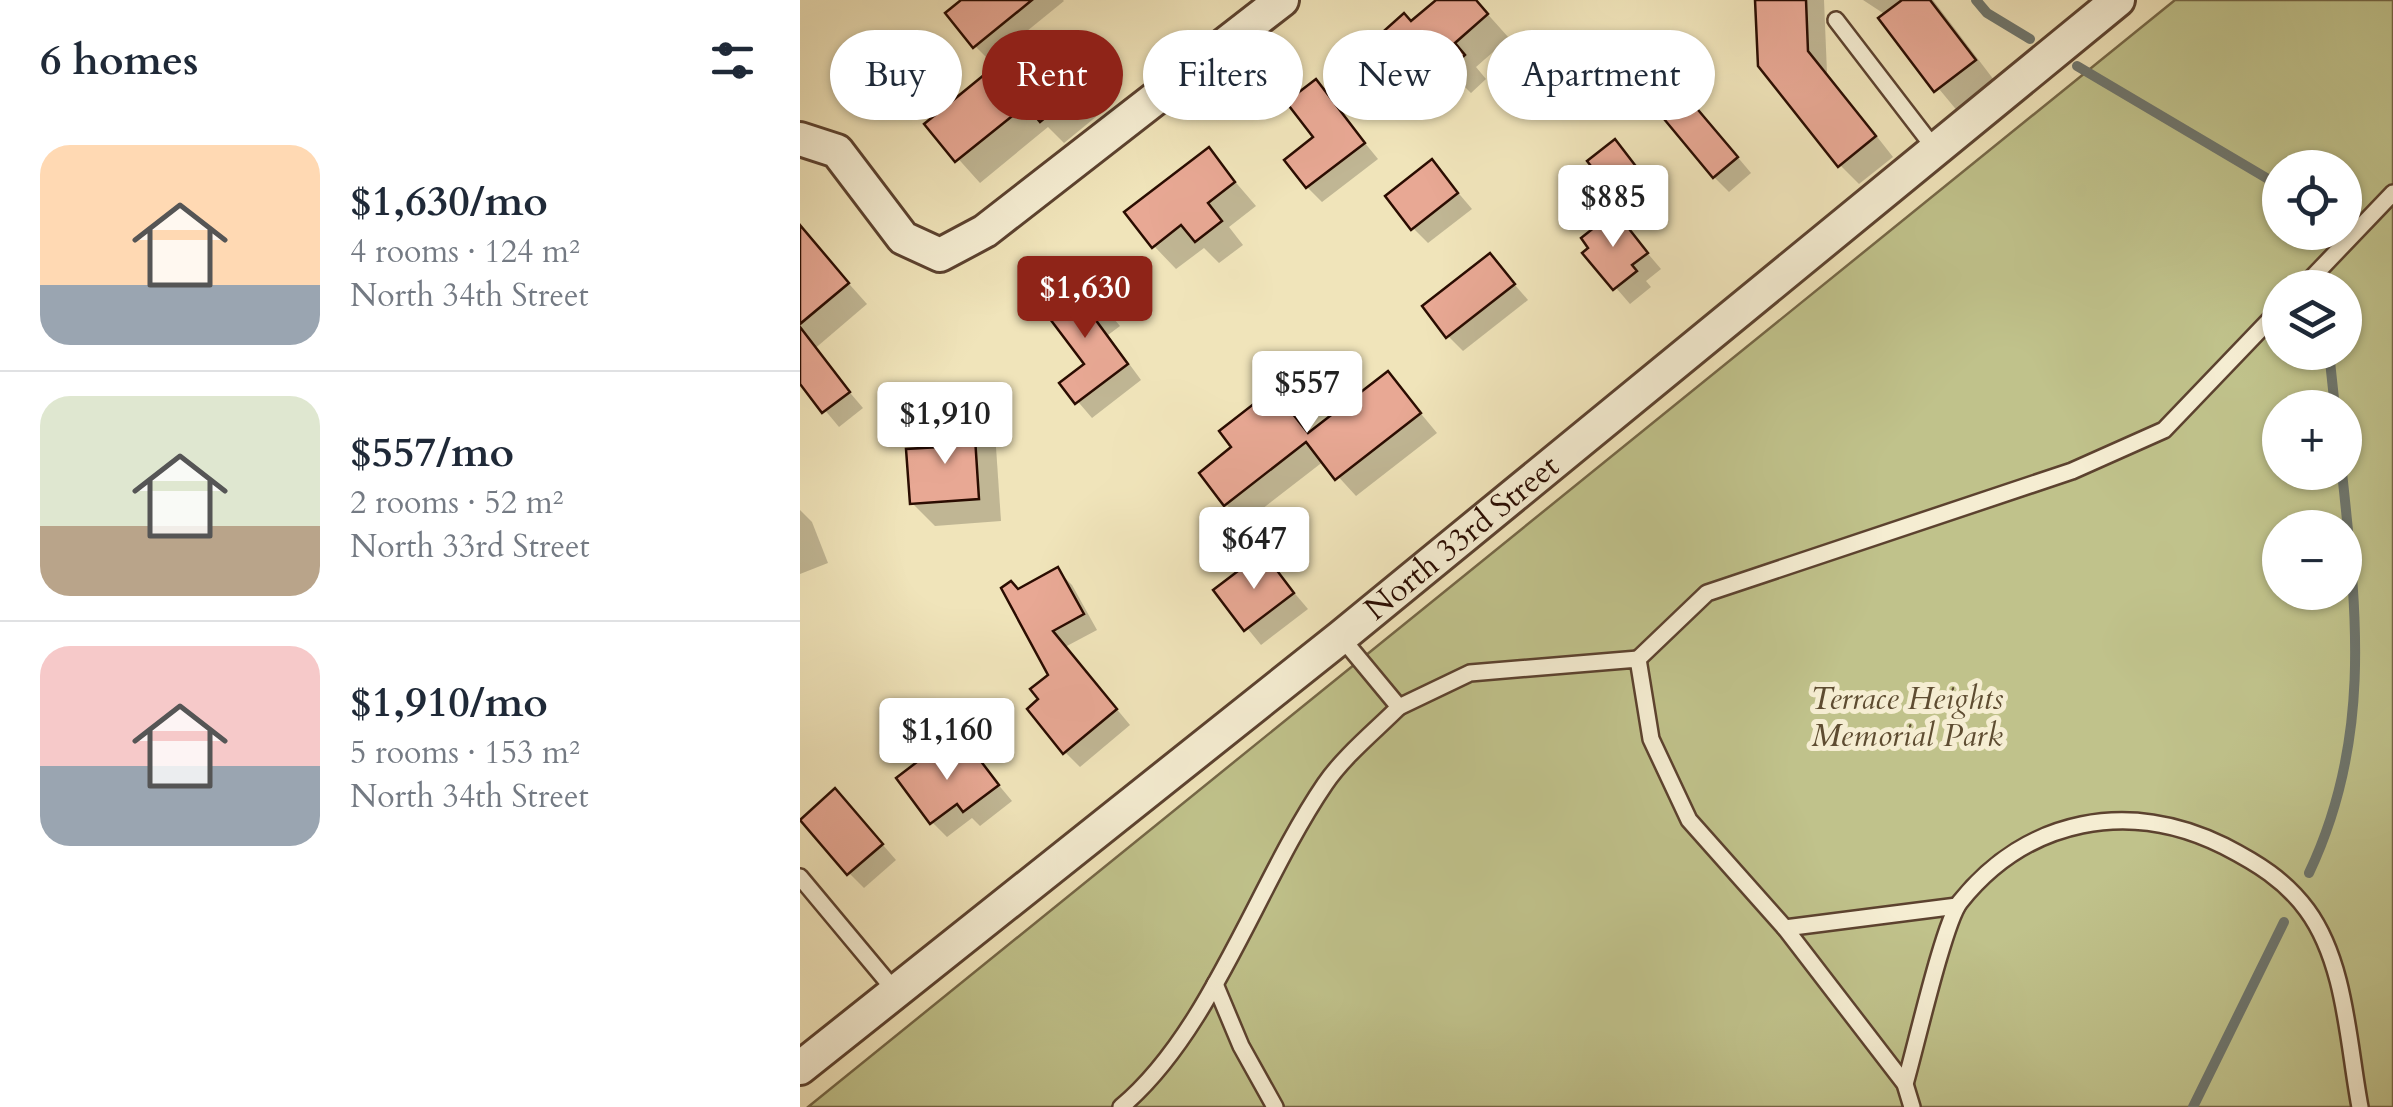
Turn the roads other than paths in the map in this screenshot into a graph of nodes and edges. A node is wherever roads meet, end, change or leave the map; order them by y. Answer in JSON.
{"nodes":[{"id":1,"x":1282,"y":0,"type":"edge"},
{"id":2,"x":2118,"y":0,"type":"edge"},
{"id":3,"x":1836,"y":20,"type":"dead end"},
{"id":4,"x":800,"y":138,"type":"edge"},
{"id":5,"x":1935,"y":150,"type":"junction"},
{"id":6,"x":2393,"y":193,"type":"edge"},
{"id":7,"x":2319,"y":270,"type":"edge"},
{"id":8,"x":2262,"y":329,"type":"edge"},
{"id":9,"x":1341,"y":636,"type":"junction"},
{"id":10,"x":1638,"y":659,"type":"junction"},
{"id":11,"x":1399,"y":706,"type":"junction"},
{"id":12,"x":800,"y":876,"type":"edge"},
{"id":13,"x":1957,"y":906,"type":"junction"},
{"id":14,"x":1785,"y":928,"type":"junction"},
{"id":15,"x":1215,"y":984,"type":"junction"},
{"id":16,"x":896,"y":992,"type":"junction"},
{"id":17,"x":800,"y":1068,"type":"edge"},
{"id":18,"x":1905,"y":1084,"type":"junction"},
{"id":19,"x":1121,"y":1107,"type":"edge"},
{"id":20,"x":1274,"y":1107,"type":"edge"},
{"id":21,"x":1912,"y":1107,"type":"edge"},
{"id":22,"x":2360,"y":1107,"type":"edge"}],
"edges":[{"from":1,"to":4,"type":"street"},
{"from":2,"to":5,"type":"street","name":"North 33rd Street"},
{"from":3,"to":5,"type":"lane"},
{"from":5,"to":9,"type":"street","name":"North 33rd Street"},
{"from":6,"to":7,"type":"lane"},
{"from":8,"to":10,"type":"lane"},
{"from":9,"to":11,"type":"lane"},
{"from":9,"to":16,"type":"street","name":"North 33rd Street"},
{"from":10,"to":11,"type":"lane"},
{"from":10,"to":14,"type":"lane"},
{"from":11,"to":15,"type":"lane"},
{"from":12,"to":16,"type":"lane"},
{"from":13,"to":14,"type":"lane"},
{"from":13,"to":18,"type":"lane"},
{"from":13,"to":22,"type":"lane"},
{"from":14,"to":18,"type":"lane"},
{"from":15,"to":19,"type":"lane"},
{"from":15,"to":20,"type":"lane"},
{"from":16,"to":17,"type":"street","name":"North 33rd Street"},
{"from":18,"to":21,"type":"lane"}]}
